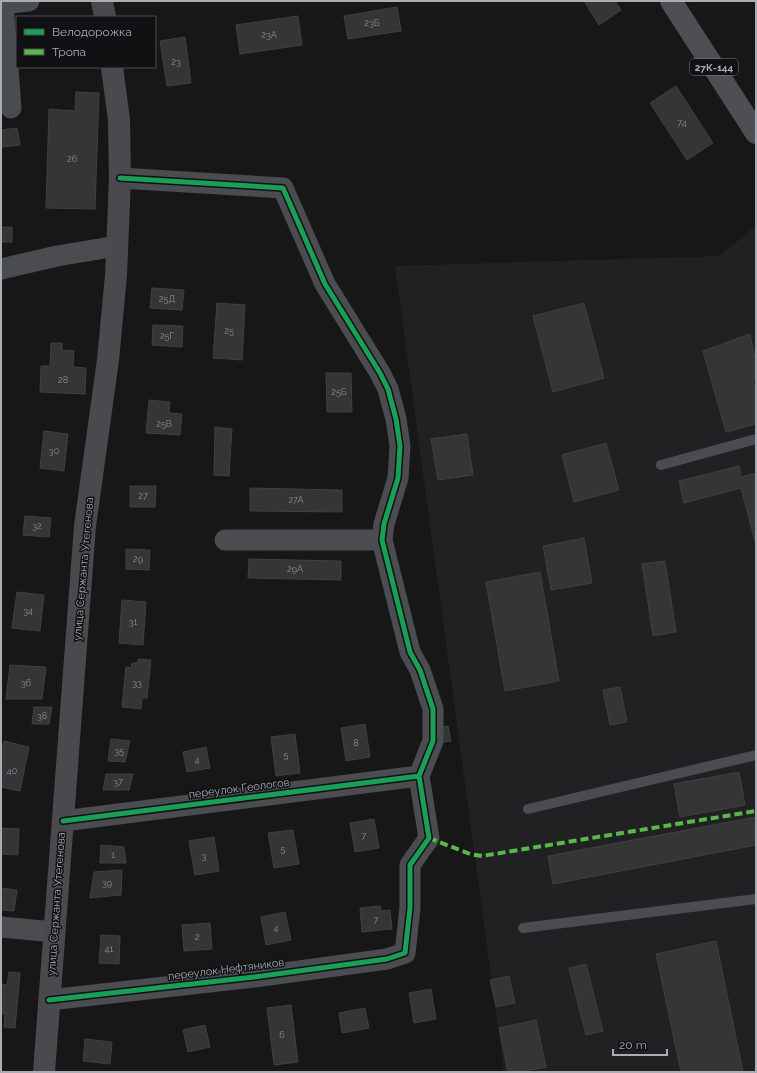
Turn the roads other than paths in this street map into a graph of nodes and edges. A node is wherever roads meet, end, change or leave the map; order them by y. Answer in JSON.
{"nodes":[{"id":1,"x":30,"y":1,"type":"edge"},
{"id":2,"x":102,"y":1,"type":"edge"},
{"id":3,"x":672,"y":1,"type":"edge"},
{"id":4,"x":2,"y":4,"type":"edge"},
{"id":5,"x":105,"y":16,"type":"edge"},
{"id":6,"x":112,"y":68,"type":"edge"},
{"id":7,"x":11,"y":108,"type":"dead end"},
{"id":8,"x":756,"y":133,"type":"edge"},
{"id":9,"x":120,"y":178,"type":"junction"},
{"id":10,"x":117,"y":246,"type":"junction"},
{"id":11,"x":1,"y":269,"type":"edge"},
{"id":12,"x":756,"y":439,"type":"edge"},
{"id":13,"x":661,"y":465,"type":"dead end"},
{"id":14,"x":225,"y":540,"type":"dead end"},
{"id":15,"x":382,"y":540,"type":"junction"},
{"id":16,"x":756,"y":754,"type":"edge"},
{"id":17,"x":419,"y":776,"type":"junction"},
{"id":18,"x":528,"y":809,"type":"dead end"},
{"id":19,"x":63,"y":821,"type":"junction"},
{"id":20,"x":756,"y":899,"type":"edge"},
{"id":21,"x":1,"y":927,"type":"edge"},
{"id":22,"x":523,"y":928,"type":"dead end"},
{"id":23,"x":54,"y":932,"type":"junction"},
{"id":24,"x":49,"y":1000,"type":"junction"},
{"id":25,"x":44,"y":1072,"type":"edge"}],
"edges":[{"from":1,"to":4,"type":"street"},
{"from":2,"to":5,"type":"main road"},
{"from":3,"to":8,"type":"main road","number":"27К-144"},
{"from":4,"to":7,"type":"street"},
{"from":6,"to":9,"type":"main road","name":"улица Сержанта Утегенова"},
{"from":9,"to":10,"type":"main road","name":"улица Сержанта Утегенова"},
{"from":9,"to":15,"type":"street"},
{"from":10,"to":11,"type":"street"},
{"from":10,"to":19,"type":"main road","name":"улица Сержанта Утегенова"},
{"from":12,"to":13,"type":"lane"},
{"from":14,"to":15,"type":"street"},
{"from":15,"to":17,"type":"street"},
{"from":16,"to":18,"type":"lane"},
{"from":17,"to":19,"type":"street","name":"переулок Геологов"},
{"from":17,"to":24,"type":"street","name":"переулок Нефтяников"},
{"from":19,"to":23,"type":"main road","name":"улица Сержанта Утегенова"},
{"from":20,"to":22,"type":"lane"},
{"from":21,"to":23,"type":"street"},
{"from":23,"to":24,"type":"main road","name":"улица Сержанта Утегенова"},
{"from":24,"to":25,"type":"main road","name":"улица Сержанта Утегенова"}]}
